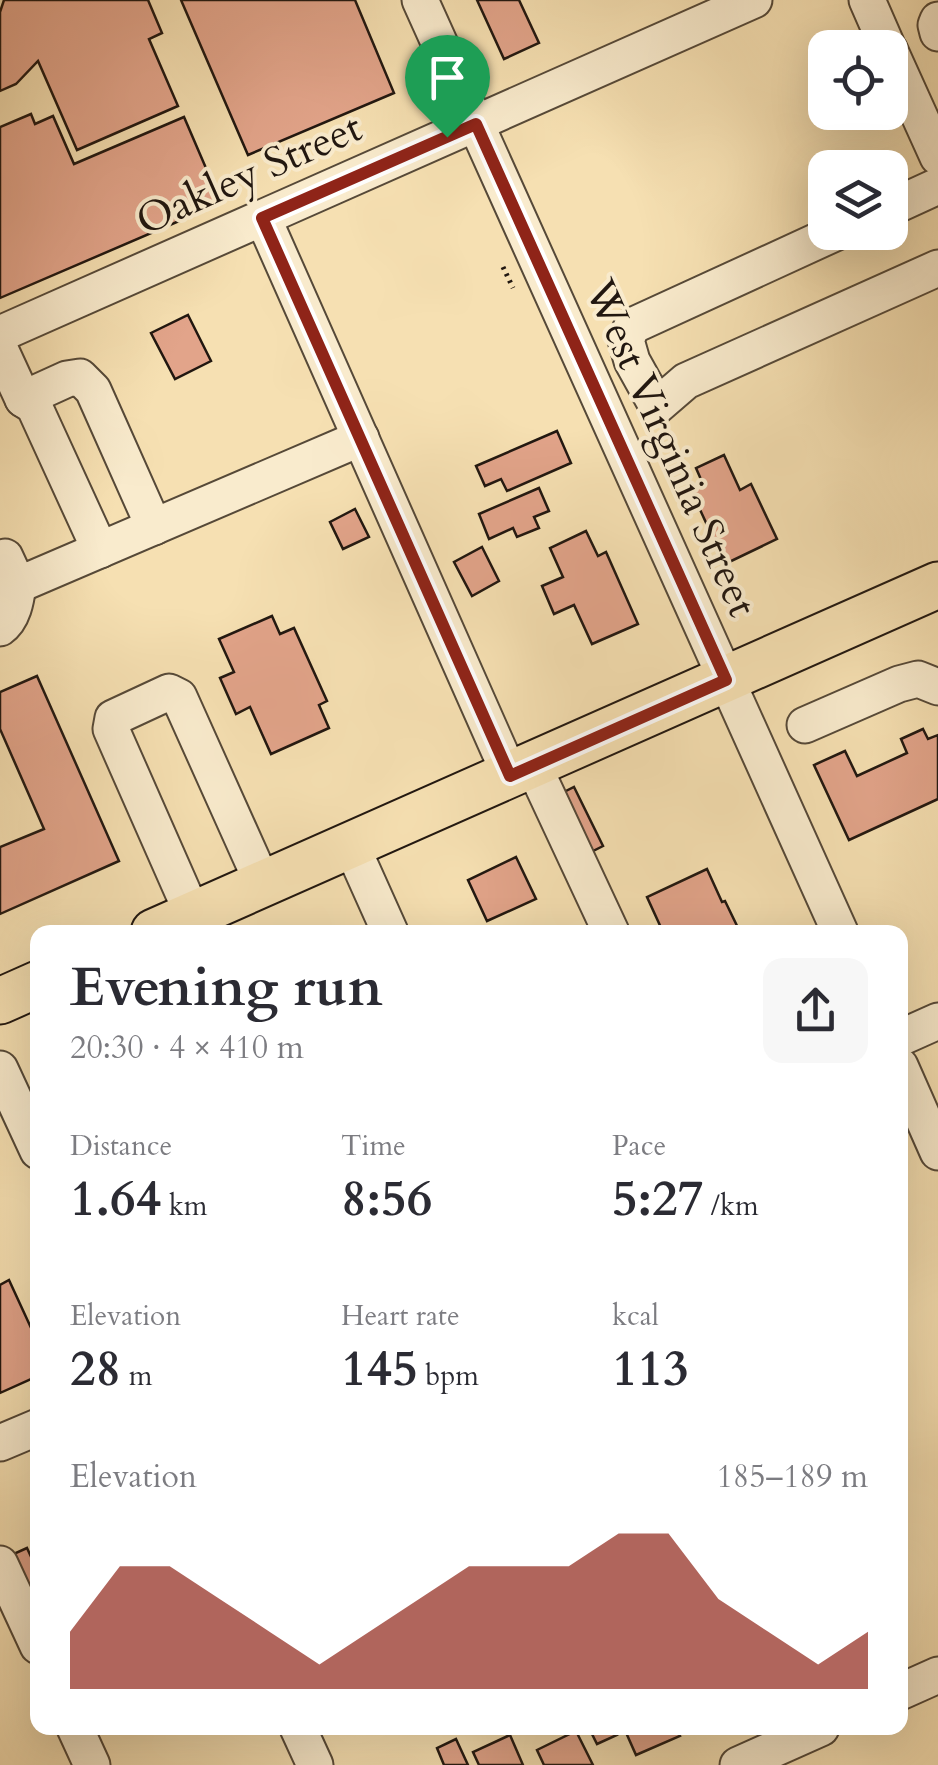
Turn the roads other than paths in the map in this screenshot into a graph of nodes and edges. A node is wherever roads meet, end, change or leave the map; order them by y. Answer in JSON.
{"nodes":[{"id":1,"x":420,"y":0,"type":"edge"},
{"id":2,"x":754,"y":0,"type":"edge"},
{"id":3,"x":867,"y":0,"type":"edge"},
{"id":4,"x":938,"y":20,"type":"edge"},
{"id":5,"x":880,"y":30,"type":"edge"},
{"id":6,"x":938,"y":34,"type":"edge"},
{"id":7,"x":908,"y":89,"type":"edge"},
{"id":8,"x":476,"y":124,"type":"junction"},
{"id":9,"x":936,"y":148,"type":"edge"},
{"id":10,"x":938,"y":186,"type":"edge"},
{"id":11,"x":908,"y":200,"type":"edge"},
{"id":12,"x":262,"y":218,"type":"junction"},
{"id":13,"x":808,"y":245,"type":"edge"},
{"id":14,"x":938,"y":268,"type":"edge"},
{"id":15,"x":0,"y":334,"type":"edge"},
{"id":16,"x":0,"y":349,"type":"edge"},
{"id":17,"x":23,"y":399,"type":"junction"},
{"id":18,"x":657,"y":406,"type":"junction"},
{"id":19,"x":614,"y":430,"type":"junction"},
{"id":20,"x":362,"y":438,"type":"junction"},
{"id":21,"x":154,"y":527,"type":"junction"},
{"id":22,"x":100,"y":550,"type":"junction"},
{"id":23,"x":6,"y":562,"type":"edge"},
{"id":24,"x":938,"y":585,"type":"edge"},
{"id":25,"x":0,"y":628,"type":"edge"},
{"id":26,"x":726,"y":680,"type":"junction"},
{"id":27,"x":938,"y":687,"type":"edge"},
{"id":28,"x":805,"y":725,"type":"dead end"},
{"id":29,"x":522,"y":770,"type":"junction"},
{"id":30,"x":351,"y":845,"type":"junction"},
{"id":31,"x":263,"y":884,"type":"junction"},
{"id":32,"x":174,"y":924,"type":"edge"},
{"id":33,"x":387,"y":925,"type":"edge"},
{"id":34,"x":607,"y":925,"type":"edge"},
{"id":35,"x":837,"y":925,"type":"edge"},
{"id":36,"x":30,"y":988,"type":"edge"},
{"id":37,"x":0,"y":1001,"type":"edge"},
{"id":38,"x":938,"y":1022,"type":"edge"},
{"id":39,"x":908,"y":1035,"type":"edge"},
{"id":40,"x":0,"y":1069,"type":"edge"},
{"id":41,"x":908,"y":1084,"type":"edge"},
{"id":42,"x":30,"y":1135,"type":"edge"},
{"id":43,"x":938,"y":1152,"type":"edge"},
{"id":44,"x":30,"y":1430,"type":"edge"},
{"id":45,"x":0,"y":1444,"type":"edge"},
{"id":46,"x":0,"y":1564,"type":"edge"},
{"id":47,"x":30,"y":1629,"type":"edge"},
{"id":48,"x":938,"y":1675,"type":"edge"},
{"id":49,"x":908,"y":1688,"type":"edge"},
{"id":50,"x":78,"y":1735,"type":"edge"},
{"id":51,"x":301,"y":1735,"type":"edge"},
{"id":52,"x":802,"y":1735,"type":"edge"},
{"id":53,"x":753,"y":1753,"type":"edge"},
{"id":54,"x":92,"y":1765,"type":"edge"},
{"id":55,"x":315,"y":1765,"type":"edge"}],
"edges":[{"from":1,"to":8,"type":"street","name":"West Virginia Street"},
{"from":2,"to":8,"type":"street","name":"Oakley Street"},
{"from":3,"to":5,"type":"street"},
{"from":4,"to":6,"type":"street"},
{"from":7,"to":9,"type":"street"},
{"from":8,"to":12,"type":"street","name":"Oakley Street"},
{"from":8,"to":19,"type":"street","name":"West Virginia Street"},
{"from":10,"to":11,"type":"street"},
{"from":12,"to":15,"type":"street","name":"Oakley Street"},
{"from":12,"to":20,"type":"street"},
{"from":13,"to":18,"type":"street"},
{"from":14,"to":18,"type":"street"},
{"from":16,"to":17,"type":"street"},
{"from":17,"to":21,"type":"street"},
{"from":17,"to":22,"type":"street"},
{"from":18,"to":19,"type":"street"},
{"from":19,"to":26,"type":"street","name":"West Virginia Street"},
{"from":20,"to":21,"type":"street"},
{"from":20,"to":29,"type":"street"},
{"from":21,"to":22,"type":"street"},
{"from":22,"to":23,"type":"street"},
{"from":23,"to":25,"type":"street"},
{"from":24,"to":26,"type":"main road"},
{"from":26,"to":29,"type":"main road"},
{"from":26,"to":35,"type":"street","name":"West Virginia Street"},
{"from":27,"to":28,"type":"street"},
{"from":29,"to":30,"type":"main road"},
{"from":29,"to":34,"type":"street"},
{"from":30,"to":31,"type":"main road"},
{"from":30,"to":33,"type":"street"},
{"from":31,"to":32,"type":"main road"},
{"from":31,"to":32,"type":"street"},
{"from":36,"to":37,"type":"main road"},
{"from":38,"to":39,"type":"street"},
{"from":40,"to":42,"type":"street"},
{"from":41,"to":43,"type":"street"},
{"from":44,"to":45,"type":"street"},
{"from":46,"to":47,"type":"street"},
{"from":48,"to":49,"type":"street"},
{"from":50,"to":54,"type":"street"},
{"from":51,"to":55,"type":"street"},
{"from":52,"to":53,"type":"street"}]}
